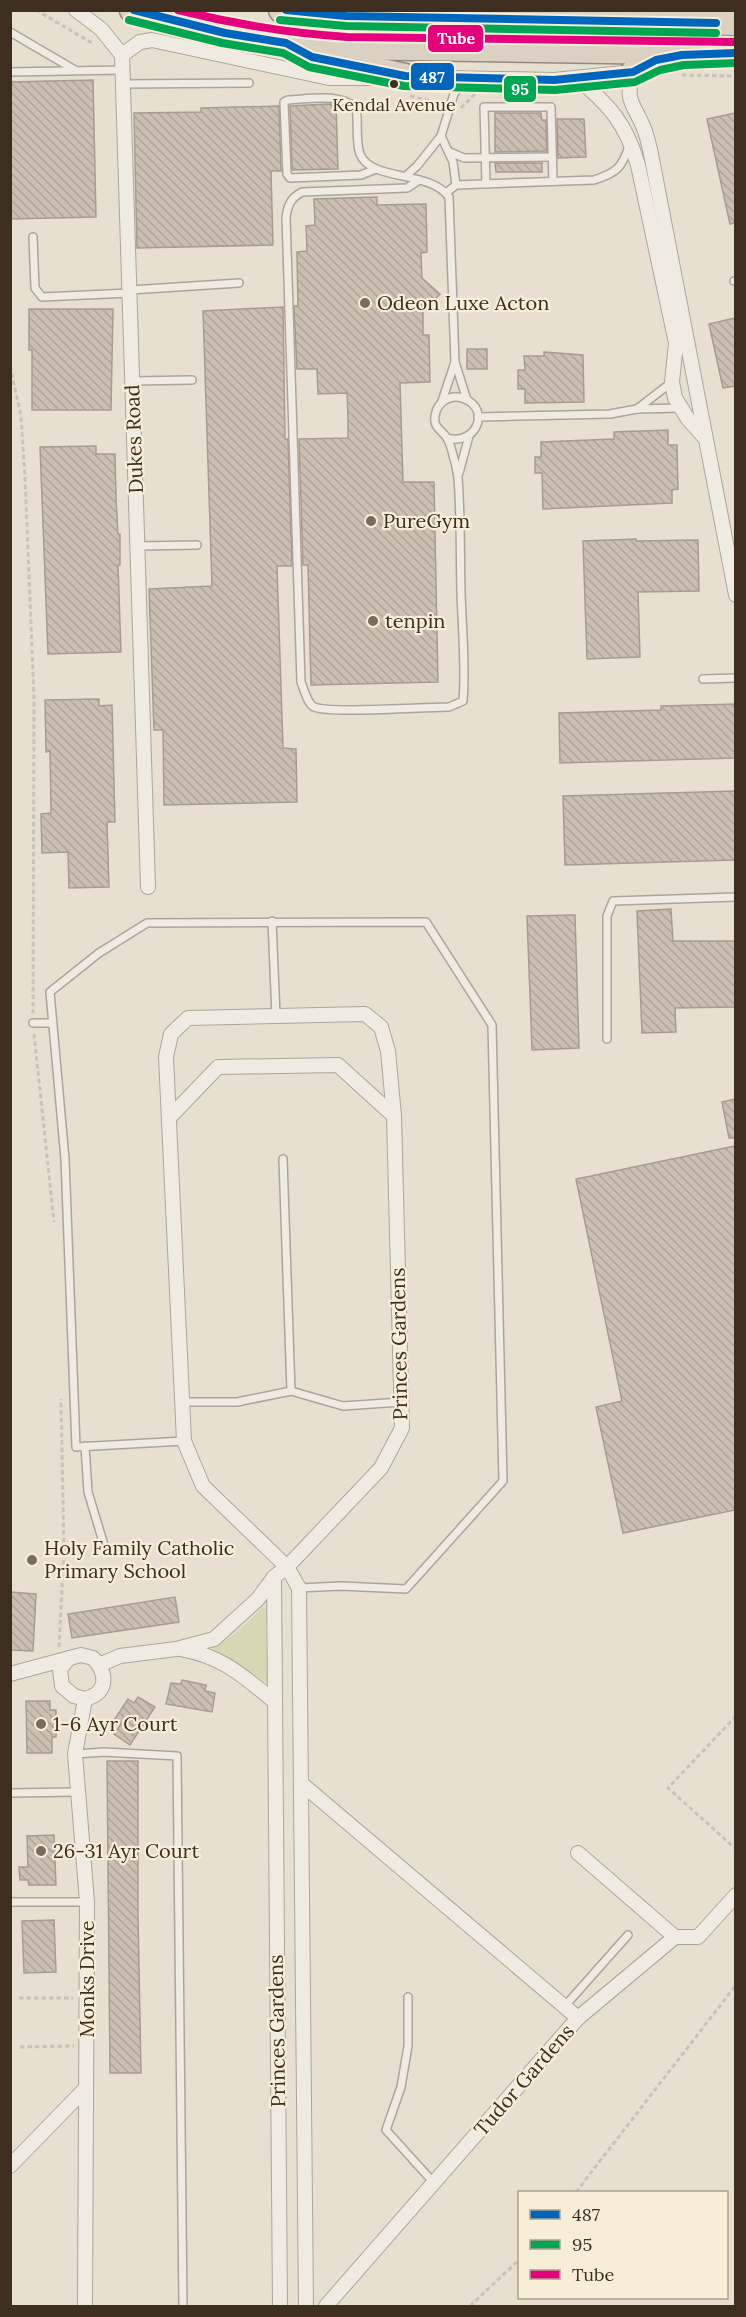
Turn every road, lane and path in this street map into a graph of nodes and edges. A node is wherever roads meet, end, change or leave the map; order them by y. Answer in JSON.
{"nodes":[{"id":1,"x":36,"y":10,"type":"edge"},
{"id":2,"x":76,"y":10,"type":"edge"},
{"id":3,"x":132,"y":10,"type":"edge"},
{"id":4,"x":281,"y":10,"type":"edge"},
{"id":5,"x":502,"y":15,"type":"edge"},
{"id":6,"x":735,"y":23,"type":"edge"},
{"id":7,"x":10,"y":32,"type":"edge"},
{"id":8,"x":286,"y":43,"type":"junction"},
{"id":9,"x":99,"y":45,"type":"dead end"},
{"id":10,"x":695,"y":52,"type":"junction"},
{"id":11,"x":735,"y":53,"type":"edge"},
{"id":12,"x":122,"y":55,"type":"junction"},
{"id":13,"x":75,"y":70,"type":"junction"},
{"id":14,"x":122,"y":70,"type":"junction"},
{"id":15,"x":10,"y":72,"type":"edge"},
{"id":16,"x":633,"y":72,"type":"junction"},
{"id":17,"x":679,"y":75,"type":"dead end"},
{"id":18,"x":405,"y":76,"type":"junction"},
{"id":19,"x":735,"y":76,"type":"edge"},
{"id":20,"x":466,"y":78,"type":"junction"},
{"id":21,"x":577,"y":78,"type":"junction"},
{"id":22,"x":249,"y":83,"type":"dead end"},
{"id":23,"x":123,"y":84,"type":"junction"},
{"id":24,"x":441,"y":136,"type":"junction"},
{"id":25,"x":631,"y":140,"type":"junction"},
{"id":26,"x":450,"y":152,"type":"junction"},
{"id":27,"x":552,"y":157,"type":"junction"},
{"id":28,"x":485,"y":158,"type":"junction"},
{"id":29,"x":376,"y":169,"type":"junction"},
{"id":30,"x":407,"y":175,"type":"junction"},
{"id":31,"x":419,"y":180,"type":"junction"},
{"id":32,"x":553,"y":182,"type":"junction"},
{"id":33,"x":486,"y":184,"type":"junction"},
{"id":34,"x":456,"y":185,"type":"junction"},
{"id":35,"x":446,"y":192,"type":"junction"},
{"id":36,"x":33,"y":237,"type":"dead end"},
{"id":37,"x":239,"y":283,"type":"dead end"},
{"id":38,"x":130,"y":291,"type":"junction"},
{"id":39,"x":455,"y":362,"type":"junction"},
{"id":40,"x":192,"y":380,"type":"dead end"},
{"id":41,"x":132,"y":381,"type":"junction"},
{"id":42,"x":672,"y":382,"type":"junction"},
{"id":43,"x":699,"y":397,"type":"junction"},
{"id":44,"x":467,"y":399,"type":"junction"},
{"id":45,"x":442,"y":401,"type":"junction"},
{"id":46,"x":681,"y":408,"type":"junction"},
{"id":47,"x":637,"y":410,"type":"junction"},
{"id":48,"x":478,"y":417,"type":"junction"},
{"id":49,"x":469,"y":436,"type":"junction"},
{"id":50,"x":447,"y":438,"type":"junction"},
{"id":51,"x":705,"y":438,"type":"junction"},
{"id":52,"x":458,"y":475,"type":"junction"},
{"id":53,"x":197,"y":545,"type":"dead end"},
{"id":54,"x":138,"y":546,"type":"junction"},
{"id":55,"x":735,"y":595,"type":"edge"},
{"id":56,"x":735,"y":678,"type":"edge"},
{"id":57,"x":703,"y":680,"type":"dead end"},
{"id":58,"x":148,"y":887,"type":"dead end"},
{"id":59,"x":735,"y":897,"type":"edge"},
{"id":60,"x":272,"y":921,"type":"junction"},
{"id":61,"x":276,"y":1016,"type":"junction"},
{"id":62,"x":33,"y":1023,"type":"dead end"},
{"id":63,"x":51,"y":1023,"type":"junction"},
{"id":64,"x":607,"y":1039,"type":"dead end"},
{"id":65,"x":394,"y":1116,"type":"junction"},
{"id":66,"x":170,"y":1117,"type":"junction"},
{"id":67,"x":283,"y":1159,"type":"dead end"},
{"id":68,"x":291,"y":1391,"type":"junction"},
{"id":69,"x":182,"y":1402,"type":"junction"},
{"id":70,"x":400,"y":1402,"type":"junction"},
{"id":71,"x":184,"y":1441,"type":"junction"},
{"id":72,"x":85,"y":1446,"type":"junction"},
{"id":73,"x":104,"y":1545,"type":"dead end"},
{"id":74,"x":287,"y":1567,"type":"junction"},
{"id":75,"x":274,"y":1577,"type":"junction"},
{"id":76,"x":299,"y":1588,"type":"junction"},
{"id":77,"x":176,"y":1649,"type":"junction"},
{"id":78,"x":65,"y":1663,"type":"junction"},
{"id":79,"x":99,"y":1665,"type":"junction"},
{"id":80,"x":10,"y":1674,"type":"edge"},
{"id":81,"x":85,"y":1700,"type":"junction"},
{"id":82,"x":274,"y":1701,"type":"junction"},
{"id":83,"x":735,"y":1716,"type":"edge"},
{"id":84,"x":75,"y":1754,"type":"junction"},
{"id":85,"x":275,"y":1755,"type":"junction"},
{"id":86,"x":302,"y":1755,"type":"junction"},
{"id":87,"x":302,"y":1784,"type":"junction"},
{"id":88,"x":77,"y":1792,"type":"junction"},
{"id":89,"x":10,"y":1793,"type":"edge"},
{"id":90,"x":735,"y":1849,"type":"edge"},
{"id":91,"x":578,"y":1852,"type":"dead end"},
{"id":92,"x":735,"y":1895,"type":"edge"},
{"id":93,"x":10,"y":1902,"type":"edge"},
{"id":94,"x":87,"y":1902,"type":"junction"},
{"id":95,"x":628,"y":1935,"type":"dead end"},
{"id":96,"x":675,"y":1937,"type":"junction"},
{"id":97,"x":735,"y":1985,"type":"edge"},
{"id":98,"x":408,"y":1997,"type":"dead end"},
{"id":99,"x":19,"y":1998,"type":"dead end"},
{"id":100,"x":86,"y":1998,"type":"junction"},
{"id":101,"x":564,"y":2007,"type":"junction"},
{"id":102,"x":578,"y":2018,"type":"junction"},
{"id":103,"x":87,"y":2046,"type":"junction"},
{"id":104,"x":20,"y":2047,"type":"dead end"},
{"id":105,"x":86,"y":2088,"type":"junction"},
{"id":106,"x":10,"y":2166,"type":"edge"},
{"id":107,"x":435,"y":2183,"type":"junction"},
{"id":108,"x":578,"y":2191,"type":"edge"},
{"id":109,"x":518,"y":2260,"type":"edge"},
{"id":110,"x":86,"y":2307,"type":"edge"},
{"id":111,"x":183,"y":2307,"type":"edge"},
{"id":112,"x":280,"y":2307,"type":"edge"},
{"id":113,"x":306,"y":2307,"type":"edge"},
{"id":114,"x":326,"y":2307,"type":"edge"},
{"id":115,"x":470,"y":2307,"type":"edge"}],
"edges":[{"from":1,"to":9,"type":"path"},
{"from":2,"to":12,"type":"street"},
{"from":3,"to":8,"type":"highway"},
{"from":4,"to":5,"type":"highway"},
{"from":5,"to":6,"type":"highway"},
{"from":7,"to":13,"type":"lane"},
{"from":8,"to":10,"type":"highway"},
{"from":8,"to":18,"type":"highway"},
{"from":10,"to":11,"type":"highway"},
{"from":10,"to":16,"type":"highway"},
{"from":12,"to":14,"type":"street","name":"Dukes Road"},
{"from":12,"to":18,"type":"street"},
{"from":13,"to":14,"type":"lane"},
{"from":13,"to":15,"type":"lane"},
{"from":14,"to":23,"type":"street","name":"Dukes Road"},
{"from":16,"to":21,"type":"street"},
{"from":16,"to":43,"type":"street"},
{"from":17,"to":19,"type":"path"},
{"from":18,"to":20,"type":"street"},
{"from":20,"to":21,"type":"street"},
{"from":20,"to":24,"type":"lane"},
{"from":21,"to":25,"type":"street"},
{"from":22,"to":23,"type":"lane"},
{"from":23,"to":38,"type":"street","name":"Dukes Road"},
{"from":24,"to":26,"type":"lane"},
{"from":24,"to":30,"type":"lane"},
{"from":25,"to":32,"type":"lane"},
{"from":25,"to":42,"type":"street"},
{"from":26,"to":28,"type":"lane"},
{"from":26,"to":34,"type":"lane"},
{"from":27,"to":28,"type":"lane"},
{"from":27,"to":28,"type":"lane"},
{"from":27,"to":32,"type":"lane"},
{"from":28,"to":33,"type":"lane"},
{"from":29,"to":29,"type":"lane"},
{"from":29,"to":30,"type":"lane"},
{"from":30,"to":31,"type":"lane"},
{"from":31,"to":35,"type":"lane"},
{"from":31,"to":52,"type":"lane"},
{"from":32,"to":33,"type":"lane"},
{"from":33,"to":34,"type":"lane"},
{"from":34,"to":35,"type":"lane"},
{"from":35,"to":39,"type":"lane"},
{"from":36,"to":38,"type":"lane"},
{"from":37,"to":38,"type":"lane"},
{"from":38,"to":41,"type":"street","name":"Dukes Road"},
{"from":39,"to":44,"type":"lane"},
{"from":39,"to":45,"type":"lane"},
{"from":40,"to":41,"type":"lane"},
{"from":41,"to":54,"type":"street","name":"Dukes Road"},
{"from":42,"to":46,"type":"street"},
{"from":42,"to":47,"type":"lane"},
{"from":43,"to":46,"type":"street"},
{"from":43,"to":51,"type":"street"},
{"from":44,"to":45,"type":"lane"},
{"from":44,"to":48,"type":"lane"},
{"from":45,"to":50,"type":"lane"},
{"from":46,"to":47,"type":"lane"},
{"from":46,"to":51,"type":"street"},
{"from":47,"to":48,"type":"lane"},
{"from":48,"to":49,"type":"lane"},
{"from":49,"to":50,"type":"lane"},
{"from":49,"to":52,"type":"lane"},
{"from":50,"to":52,"type":"lane"},
{"from":51,"to":55,"type":"street"},
{"from":53,"to":54,"type":"lane"},
{"from":54,"to":58,"type":"street","name":"Dukes Road"},
{"from":56,"to":57,"type":"lane"},
{"from":59,"to":64,"type":"lane"},
{"from":60,"to":61,"type":"lane"},
{"from":60,"to":63,"type":"lane"},
{"from":60,"to":76,"type":"lane"},
{"from":61,"to":65,"type":"street","name":"Princes Gardens"},
{"from":61,"to":66,"type":"street","name":"Princes Gardens"},
{"from":62,"to":63,"type":"lane"},
{"from":63,"to":72,"type":"lane"},
{"from":65,"to":66,"type":"street"},
{"from":65,"to":70,"type":"street","name":"Princes Gardens"},
{"from":66,"to":69,"type":"street","name":"Princes Gardens"},
{"from":67,"to":68,"type":"lane"},
{"from":68,"to":69,"type":"lane"},
{"from":68,"to":70,"type":"lane"},
{"from":69,"to":71,"type":"street","name":"Princes Gardens"},
{"from":70,"to":74,"type":"street","name":"Princes Gardens"},
{"from":71,"to":72,"type":"lane"},
{"from":71,"to":74,"type":"street","name":"Princes Gardens"},
{"from":72,"to":73,"type":"lane"},
{"from":74,"to":75,"type":"street","name":"Princes Gardens"},
{"from":74,"to":76,"type":"street","name":"Princes Gardens"},
{"from":75,"to":77,"type":"street","name":"Princes Gardens"},
{"from":75,"to":82,"type":"street","name":"Princes Gardens"},
{"from":76,"to":86,"type":"street","name":"Princes Gardens"},
{"from":77,"to":79,"type":"street"},
{"from":77,"to":82,"type":"street"},
{"from":78,"to":79,"type":"street"},
{"from":78,"to":80,"type":"street"},
{"from":78,"to":81,"type":"street"},
{"from":79,"to":81,"type":"street"},
{"from":81,"to":84,"type":"street","name":"Monks Drive"},
{"from":82,"to":85,"type":"street","name":"Princes Gardens"},
{"from":83,"to":90,"type":"path"},
{"from":84,"to":88,"type":"street","name":"Monks Drive"},
{"from":84,"to":111,"type":"lane"},
{"from":85,"to":86,"type":"street"},
{"from":85,"to":112,"type":"street","name":"Princes Gardens"},
{"from":86,"to":87,"type":"street","name":"Princes Gardens"},
{"from":87,"to":101,"type":"street","name":"Tudor Gardens"},
{"from":87,"to":113,"type":"street","name":"Princes Gardens"},
{"from":88,"to":89,"type":"lane"},
{"from":88,"to":94,"type":"street","name":"Monks Drive"},
{"from":91,"to":96,"type":"street"},
{"from":92,"to":96,"type":"street"},
{"from":93,"to":94,"type":"lane"},
{"from":94,"to":100,"type":"street","name":"Monks Drive"},
{"from":95,"to":101,"type":"lane"},
{"from":96,"to":102,"type":"street"},
{"from":97,"to":108,"type":"path"},
{"from":98,"to":107,"type":"lane"},
{"from":99,"to":100,"type":"path"},
{"from":100,"to":103,"type":"street","name":"Monks Drive"},
{"from":101,"to":102,"type":"street","name":"Tudor Gardens"},
{"from":102,"to":107,"type":"street","name":"Tudor Gardens"},
{"from":103,"to":104,"type":"path"},
{"from":103,"to":105,"type":"street","name":"Monks Drive"},
{"from":105,"to":106,"type":"street"},
{"from":105,"to":110,"type":"street","name":"Monks Drive"},
{"from":107,"to":114,"type":"street","name":"Tudor Gardens"},
{"from":109,"to":115,"type":"path"}]}
